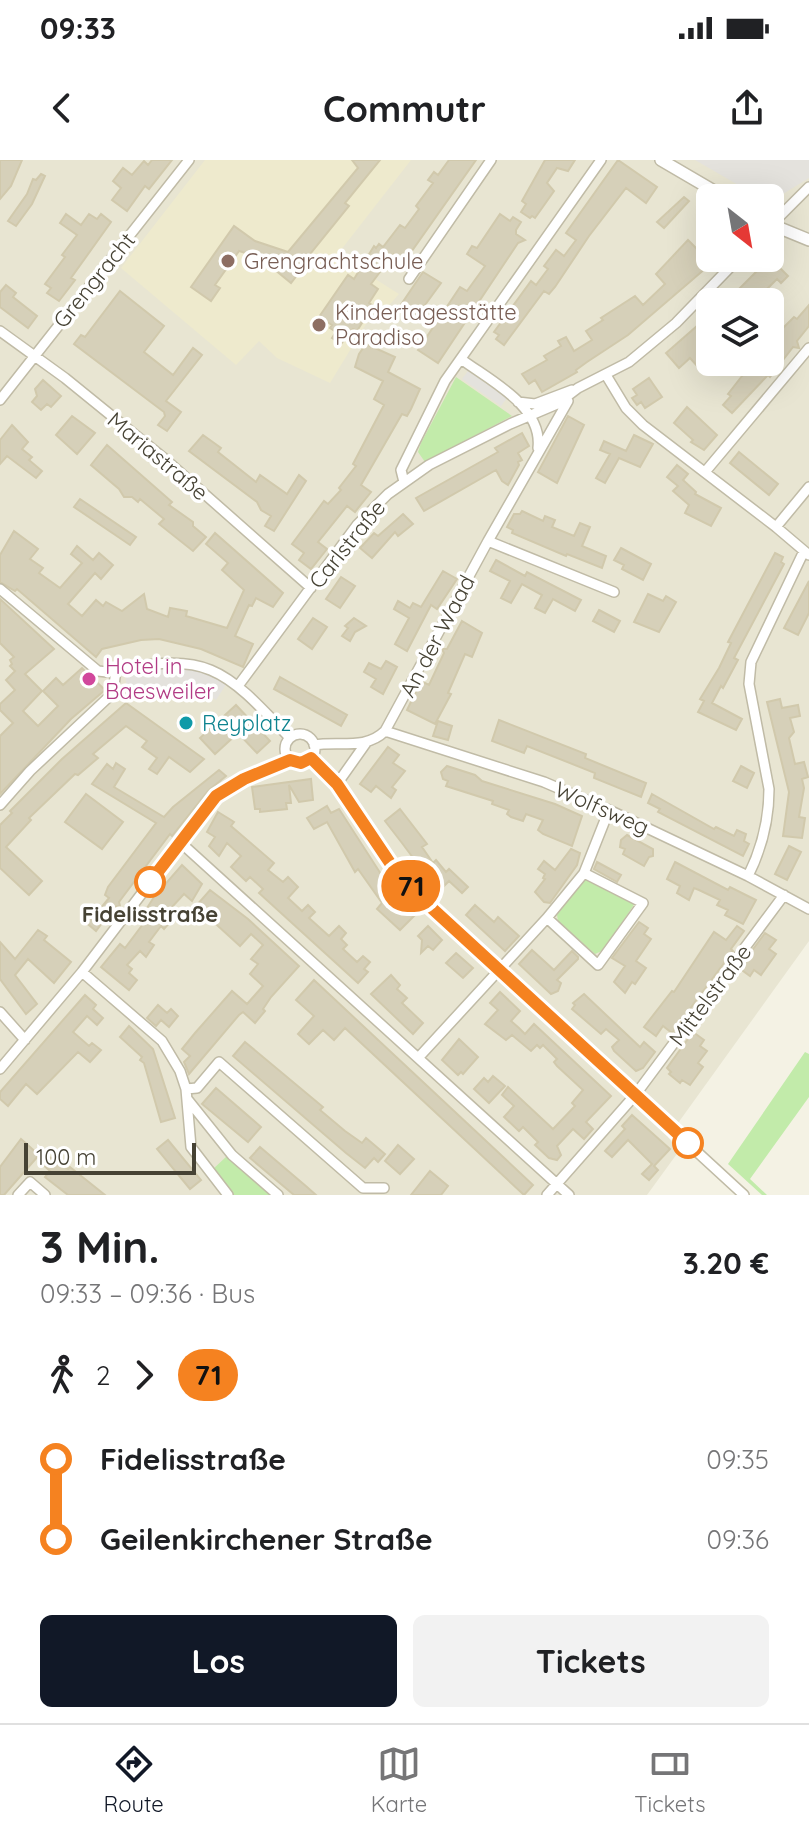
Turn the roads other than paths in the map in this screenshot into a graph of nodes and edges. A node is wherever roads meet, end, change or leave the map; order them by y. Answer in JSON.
{"nodes":[{"id":1,"x":189,"y":160,"type":"edge"},
{"id":2,"x":491,"y":160,"type":"edge"},
{"id":3,"x":601,"y":160,"type":"edge"},
{"id":4,"x":661,"y":160,"type":"edge"},
{"id":5,"x":702,"y":184,"type":"edge"},
{"id":6,"x":809,"y":187,"type":"edge"},
{"id":7,"x":784,"y":211,"type":"edge"},
{"id":8,"x":784,"y":230,"type":"edge"},
{"id":9,"x":809,"y":240,"type":"edge"},
{"id":10,"x":725,"y":272,"type":"edge"},
{"id":11,"x":409,"y":279,"type":"dead end"},
{"id":12,"x":0,"y":331,"type":"edge"},
{"id":13,"x":809,"y":348,"type":"edge"},
{"id":14,"x":33,"y":357,"type":"junction"},
{"id":15,"x":461,"y":359,"type":"junction"},
{"id":16,"x":606,"y":375,"type":"junction"},
{"id":17,"x":578,"y":388,"type":"junction"},
{"id":18,"x":0,"y":400,"type":"edge"},
{"id":19,"x":518,"y":402,"type":"junction"},
{"id":20,"x":529,"y":416,"type":"junction"},
{"id":21,"x":534,"y":459,"type":"junction"},
{"id":22,"x":705,"y":472,"type":"junction"},
{"id":23,"x":404,"y":482,"type":"junction"},
{"id":24,"x":809,"y":487,"type":"edge"},
{"id":25,"x":776,"y":527,"type":"junction"},
{"id":26,"x":488,"y":541,"type":"junction"},
{"id":27,"x":806,"y":553,"type":"edge"},
{"id":28,"x":311,"y":588,"type":"junction"},
{"id":29,"x":0,"y":589,"type":"edge"},
{"id":30,"x":614,"y":592,"type":"dead end"},
{"id":31,"x":116,"y":670,"type":"junction"},
{"id":32,"x":238,"y":686,"type":"junction"},
{"id":33,"x":385,"y":731,"type":"junction"},
{"id":34,"x":290,"y":738,"type":"junction"},
{"id":35,"x":366,"y":743,"type":"junction"},
{"id":36,"x":314,"y":745,"type":"junction"},
{"id":37,"x":311,"y":758,"type":"junction"},
{"id":38,"x":290,"y":760,"type":"junction"},
{"id":39,"x":337,"y":784,"type":"junction"},
{"id":40,"x":0,"y":805,"type":"edge"},
{"id":41,"x":609,"y":810,"type":"junction"},
{"id":42,"x":180,"y":842,"type":"junction"},
{"id":43,"x":584,"y":873,"type":"junction"},
{"id":44,"x":748,"y":876,"type":"junction"},
{"id":45,"x":784,"y":895,"type":"junction"},
{"id":46,"x":809,"y":909,"type":"edge"},
{"id":47,"x":547,"y":918,"type":"junction"},
{"id":48,"x":500,"y":969,"type":"junction"},
{"id":49,"x":82,"y":972,"type":"junction"},
{"id":50,"x":0,"y":1012,"type":"edge"},
{"id":51,"x":25,"y":1040,"type":"junction"},
{"id":52,"x":419,"y":1057,"type":"junction"},
{"id":53,"x":0,"y":1069,"type":"edge"},
{"id":54,"x":186,"y":1089,"type":"junction"},
{"id":55,"x":636,"y":1094,"type":"junction"},
{"id":56,"x":188,"y":1100,"type":"junction"},
{"id":57,"x":556,"y":1183,"type":"junction"},
{"id":58,"x":384,"y":1188,"type":"dead end"},
{"id":59,"x":18,"y":1195,"type":"edge"},
{"id":60,"x":45,"y":1195,"type":"edge"},
{"id":61,"x":228,"y":1195,"type":"edge"},
{"id":62,"x":278,"y":1195,"type":"edge"},
{"id":63,"x":547,"y":1195,"type":"edge"},
{"id":64,"x":569,"y":1195,"type":"edge"},
{"id":65,"x":744,"y":1195,"type":"edge"}],
"edges":[{"from":1,"to":14,"type":"street","name":"Grengracht"},
{"from":2,"to":11,"type":"street"},
{"from":3,"to":15,"type":"street"},
{"from":4,"to":5,"type":"street"},
{"from":6,"to":7,"type":"street"},
{"from":8,"to":9,"type":"street"},
{"from":10,"to":16,"type":"street","name":"Carlstraße"},
{"from":12,"to":14,"type":"street","name":"Mariastraße"},
{"from":13,"to":22,"type":"street"},
{"from":14,"to":18,"type":"street","name":"Grengracht"},
{"from":14,"to":28,"type":"street","name":"Mariastraße"},
{"from":15,"to":19,"type":"street"},
{"from":15,"to":23,"type":"street"},
{"from":16,"to":17,"type":"street","name":"Carlstraße"},
{"from":16,"to":22,"type":"street"},
{"from":17,"to":19,"type":"street","name":"Carlstraße"},
{"from":17,"to":20,"type":"street","name":"Carlstraße"},
{"from":17,"to":21,"type":"street","name":"An der Waad"},
{"from":19,"to":20,"type":"street"},
{"from":20,"to":21,"type":"street"},
{"from":20,"to":23,"type":"street","name":"Carlstraße"},
{"from":21,"to":26,"type":"street","name":"An der Waad"},
{"from":22,"to":25,"type":"street"},
{"from":23,"to":28,"type":"street","name":"Carlstraße"},
{"from":24,"to":25,"type":"street"},
{"from":25,"to":27,"type":"street"},
{"from":26,"to":30,"type":"street"},
{"from":26,"to":33,"type":"street","name":"An der Waad"},
{"from":27,"to":44,"type":"street"},
{"from":28,"to":32,"type":"street","name":"Carlstraße"},
{"from":29,"to":31,"type":"street"},
{"from":31,"to":32,"type":"street"},
{"from":31,"to":40,"type":"street"},
{"from":32,"to":34,"type":"street"},
{"from":33,"to":35,"type":"street"},
{"from":33,"to":41,"type":"street","name":"Wolfsweg"},
{"from":34,"to":36,"type":"street"},
{"from":34,"to":38,"type":"street"},
{"from":35,"to":36,"type":"street"},
{"from":35,"to":39,"type":"street"},
{"from":36,"to":37,"type":"street"},
{"from":37,"to":38,"type":"street"},
{"from":37,"to":39,"type":"street"},
{"from":38,"to":42,"type":"street"},
{"from":39,"to":48,"type":"street"},
{"from":41,"to":43,"type":"street"},
{"from":41,"to":44,"type":"street","name":"Wolfsweg"},
{"from":42,"to":49,"type":"street"},
{"from":42,"to":52,"type":"street"},
{"from":43,"to":47,"type":"street"},
{"from":43,"to":47,"type":"street"},
{"from":44,"to":45,"type":"street","name":"Wolfsweg"},
{"from":45,"to":46,"type":"street","name":"Wolfsweg"},
{"from":45,"to":55,"type":"street","name":"Mittelstraße"},
{"from":47,"to":48,"type":"street"},
{"from":48,"to":52,"type":"street"},
{"from":48,"to":55,"type":"street"},
{"from":49,"to":51,"type":"street"},
{"from":49,"to":54,"type":"street"},
{"from":50,"to":51,"type":"street"},
{"from":51,"to":53,"type":"street"},
{"from":52,"to":57,"type":"street"},
{"from":54,"to":56,"type":"street"},
{"from":54,"to":58,"type":"street"},
{"from":55,"to":57,"type":"street","name":"Mittelstraße"},
{"from":55,"to":65,"type":"street"},
{"from":56,"to":61,"type":"street"},
{"from":56,"to":62,"type":"street"},
{"from":57,"to":63,"type":"street","name":"Mittelstraße"},
{"from":57,"to":64,"type":"street"},
{"from":59,"to":60,"type":"street"}]}
